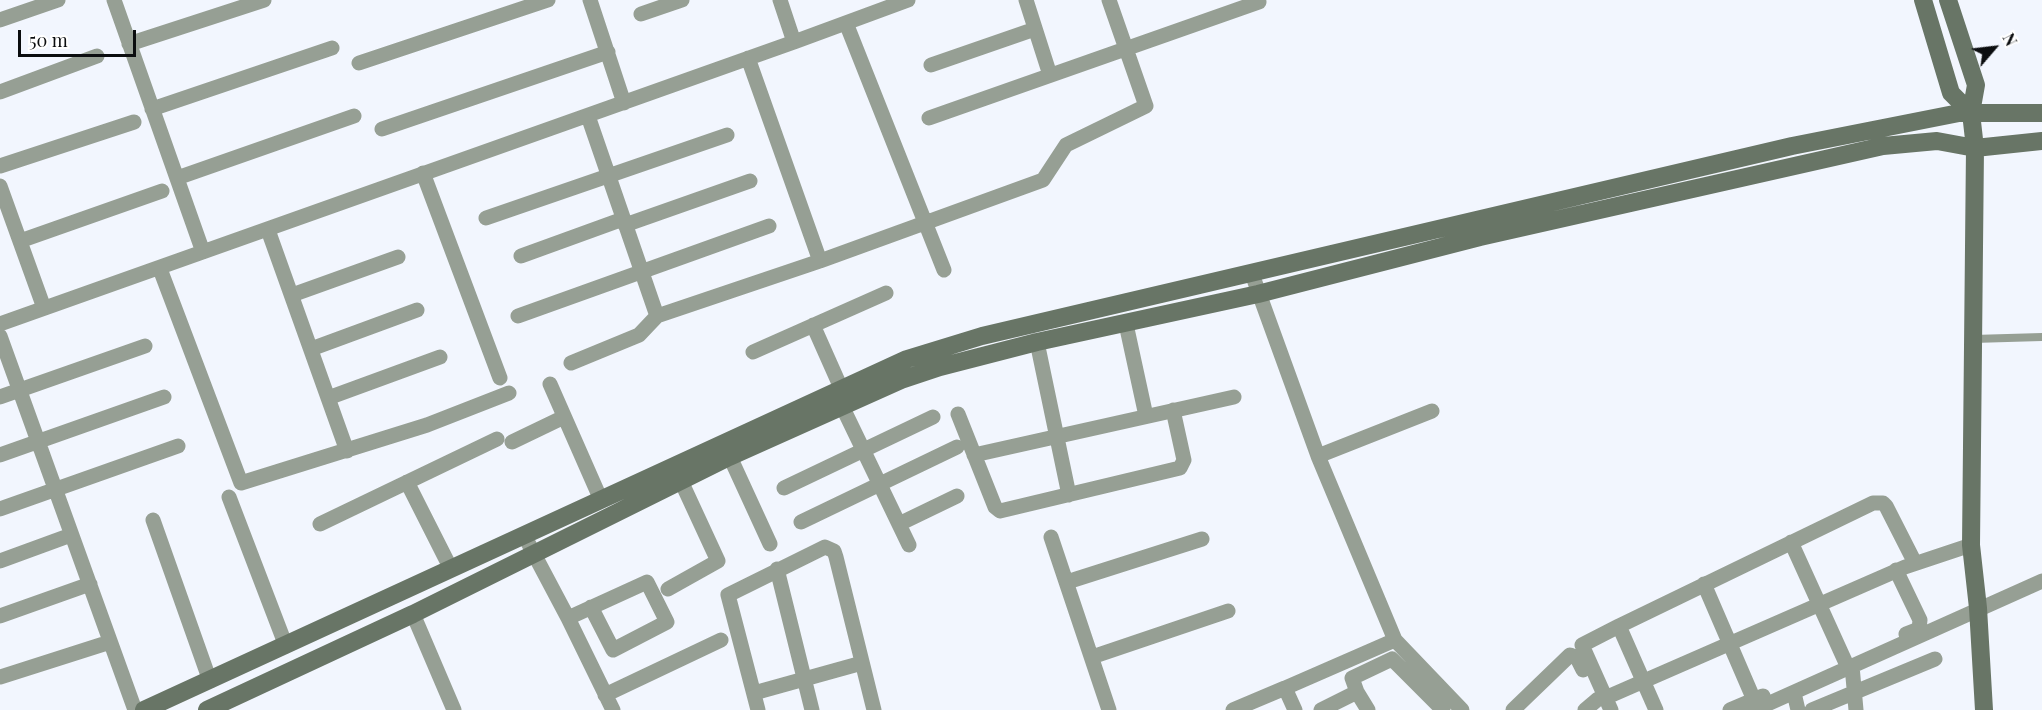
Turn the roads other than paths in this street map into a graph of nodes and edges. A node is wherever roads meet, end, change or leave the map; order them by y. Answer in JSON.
{"nodes":[{"id":1,"x":58,"y":0,"type":"edge"},
{"id":2,"x":114,"y":0,"type":"edge"},
{"id":3,"x":264,"y":0,"type":"edge"},
{"id":4,"x":548,"y":0,"type":"edge"},
{"id":5,"x":590,"y":0,"type":"edge"},
{"id":6,"x":682,"y":0,"type":"edge"},
{"id":7,"x":780,"y":0,"type":"edge"},
{"id":8,"x":908,"y":0,"type":"edge"},
{"id":9,"x":1026,"y":0,"type":"edge"},
{"id":10,"x":1110,"y":0,"type":"edge"},
{"id":11,"x":1923,"y":0,"type":"edge"},
{"id":12,"x":1948,"y":0,"type":"edge"},
{"id":13,"x":1259,"y":2,"type":"dead end"},
{"id":14,"x":641,"y":14,"type":"dead end"},
{"id":15,"x":0,"y":20,"type":"edge"},
{"id":16,"x":846,"y":23,"type":"junction"},
{"id":17,"x":1035,"y":28,"type":"junction"},
{"id":18,"x":795,"y":42,"type":"junction"},
{"id":19,"x":129,"y":44,"type":"junction"},
{"id":20,"x":332,"y":48,"type":"dead end"},
{"id":21,"x":1126,"y":48,"type":"junction"},
{"id":22,"x":608,"y":52,"type":"junction"},
{"id":23,"x":97,"y":56,"type":"dead end"},
{"id":24,"x":748,"y":58,"type":"junction"},
{"id":25,"x":359,"y":63,"type":"dead end"},
{"id":26,"x":931,"y":65,"type":"dead end"},
{"id":27,"x":1050,"y":75,"type":"junction"},
{"id":28,"x":0,"y":92,"type":"edge"},
{"id":29,"x":624,"y":103,"type":"junction"},
{"id":30,"x":152,"y":109,"type":"junction"},
{"id":31,"x":2042,"y":112,"type":"edge"},
{"id":32,"x":1971,"y":113,"type":"junction"},
{"id":33,"x":354,"y":116,"type":"dead end"},
{"id":34,"x":588,"y":116,"type":"junction"},
{"id":35,"x":929,"y":118,"type":"dead end"},
{"id":36,"x":134,"y":122,"type":"dead end"},
{"id":37,"x":381,"y":129,"type":"dead end"},
{"id":38,"x":727,"y":135,"type":"dead end"},
{"id":39,"x":2042,"y":141,"type":"edge"},
{"id":40,"x":1975,"y":148,"type":"junction"},
{"id":41,"x":0,"y":166,"type":"edge"},
{"id":42,"x":423,"y":173,"type":"junction"},
{"id":43,"x":607,"y":175,"type":"junction"},
{"id":44,"x":177,"y":178,"type":"junction"},
{"id":45,"x":750,"y":181,"type":"dead end"},
{"id":46,"x":0,"y":186,"type":"edge"},
{"id":47,"x":162,"y":191,"type":"dead end"},
{"id":48,"x":486,"y":218,"type":"dead end"},
{"id":49,"x":624,"y":222,"type":"junction"},
{"id":50,"x":925,"y":222,"type":"junction"},
{"id":51,"x":769,"y":226,"type":"dead end"},
{"id":52,"x":268,"y":230,"type":"junction"},
{"id":53,"x":20,"y":242,"type":"junction"},
{"id":54,"x":203,"y":252,"type":"junction"},
{"id":55,"x":521,"y":255,"type":"dead end"},
{"id":56,"x":398,"y":257,"type":"dead end"},
{"id":57,"x":819,"y":261,"type":"junction"},
{"id":58,"x":159,"y":269,"type":"junction"},
{"id":59,"x":944,"y":270,"type":"dead end"},
{"id":60,"x":640,"y":271,"type":"junction"},
{"id":61,"x":1252,"y":274,"type":"junction"},
{"id":62,"x":886,"y":293,"type":"dead end"},
{"id":63,"x":1258,"y":294,"type":"junction"},
{"id":64,"x":292,"y":295,"type":"junction"},
{"id":65,"x":44,"y":308,"type":"junction"},
{"id":66,"x":417,"y":310,"type":"dead end"},
{"id":67,"x":518,"y":316,"type":"dead end"},
{"id":68,"x":657,"y":316,"type":"junction"},
{"id":69,"x":0,"y":324,"type":"edge"},
{"id":70,"x":1126,"y":324,"type":"junction"},
{"id":71,"x":813,"y":325,"type":"junction"},
{"id":72,"x":0,"y":336,"type":"edge"},
{"id":73,"x":2042,"y":337,"type":"edge"},
{"id":74,"x":1972,"y":339,"type":"junction"},
{"id":75,"x":1038,"y":342,"type":"junction"},
{"id":76,"x":145,"y":346,"type":"dead end"},
{"id":77,"x":310,"y":349,"type":"junction"},
{"id":78,"x":753,"y":352,"type":"dead end"},
{"id":79,"x":440,"y":357,"type":"dead end"},
{"id":80,"x":571,"y":363,"type":"dead end"},
{"id":81,"x":500,"y":378,"type":"dead end"},
{"id":82,"x":550,"y":384,"type":"dead end"},
{"id":83,"x":19,"y":390,"type":"junction"},
{"id":84,"x":509,"y":393,"type":"dead end"},
{"id":85,"x":0,"y":397,"type":"edge"},
{"id":86,"x":164,"y":397,"type":"dead end"},
{"id":87,"x":841,"y":397,"type":"junction"},
{"id":88,"x":1234,"y":397,"type":"dead end"},
{"id":89,"x":328,"y":398,"type":"junction"},
{"id":90,"x":1173,"y":410,"type":"junction"},
{"id":91,"x":1432,"y":411,"type":"dead end"},
{"id":92,"x":958,"y":414,"type":"dead end"},
{"id":93,"x":1146,"y":416,"type":"junction"},
{"id":94,"x":564,"y":417,"type":"junction"},
{"id":95,"x":933,"y":417,"type":"dead end"},
{"id":96,"x":1057,"y":436,"type":"junction"},
{"id":97,"x":38,"y":441,"type":"junction"},
{"id":98,"x":178,"y":446,"type":"dead end"},
{"id":99,"x":957,"y":447,"type":"dead end"},
{"id":100,"x":726,"y":450,"type":"junction"},
{"id":101,"x":863,"y":450,"type":"junction"},
{"id":102,"x":347,"y":451,"type":"junction"},
{"id":103,"x":0,"y":454,"type":"edge"},
{"id":104,"x":974,"y":455,"type":"junction"},
{"id":105,"x":1318,"y":456,"type":"junction"},
{"id":106,"x":408,"y":482,"type":"junction"},
{"id":107,"x":681,"y":482,"type":"junction"},
{"id":108,"x":879,"y":484,"type":"junction"},
{"id":109,"x":784,"y":488,"type":"dead end"},
{"id":110,"x":55,"y":489,"type":"junction"},
{"id":111,"x":1069,"y":495,"type":"junction"},
{"id":112,"x":957,"y":496,"type":"dead end"},
{"id":113,"x":230,"y":497,"type":"dead end"},
{"id":114,"x":601,"y":500,"type":"junction"},
{"id":115,"x":0,"y":509,"type":"edge"},
{"id":116,"x":153,"y":520,"type":"dead end"},
{"id":117,"x":801,"y":522,"type":"dead end"},
{"id":118,"x":320,"y":524,"type":"dead end"},
{"id":119,"x":899,"y":524,"type":"junction"},
{"id":120,"x":71,"y":535,"type":"junction"},
{"id":121,"x":524,"y":536,"type":"junction"},
{"id":122,"x":1051,"y":537,"type":"dead end"},
{"id":123,"x":1202,"y":538,"type":"dead end"},
{"id":124,"x":1791,"y":542,"type":"junction"},
{"id":125,"x":770,"y":544,"type":"dead end"},
{"id":126,"x":909,"y":545,"type":"dead end"},
{"id":127,"x":1971,"y":545,"type":"junction"},
{"id":128,"x":533,"y":554,"type":"junction"},
{"id":129,"x":0,"y":561,"type":"edge"},
{"id":130,"x":1915,"y":563,"type":"junction"},
{"id":131,"x":451,"y":569,"type":"junction"},
{"id":132,"x":777,"y":569,"type":"junction"},
{"id":133,"x":1896,"y":570,"type":"junction"},
{"id":134,"x":2042,"y":581,"type":"edge"},
{"id":135,"x":1067,"y":582,"type":"junction"},
{"id":136,"x":1704,"y":584,"type":"junction"},
{"id":137,"x":90,"y":585,"type":"junction"},
{"id":138,"x":668,"y":589,"type":"dead end"},
{"id":139,"x":1820,"y":604,"type":"junction"},
{"id":140,"x":591,"y":607,"type":"junction"},
{"id":141,"x":1978,"y":608,"type":"junction"},
{"id":142,"x":1228,"y":610,"type":"dead end"},
{"id":143,"x":413,"y":614,"type":"junction"},
{"id":144,"x":0,"y":616,"type":"edge"},
{"id":145,"x":568,"y":618,"type":"junction"},
{"id":146,"x":1619,"y":626,"type":"junction"},
{"id":147,"x":721,"y":640,"type":"dead end"},
{"id":148,"x":1395,"y":640,"type":"junction"},
{"id":149,"x":110,"y":642,"type":"junction"},
{"id":150,"x":1730,"y":644,"type":"junction"},
{"id":151,"x":286,"y":646,"type":"junction"},
{"id":152,"x":1092,"y":657,"type":"junction"},
{"id":153,"x":1935,"y":659,"type":"dead end"},
{"id":154,"x":862,"y":663,"type":"junction"},
{"id":155,"x":1849,"y":663,"type":"junction"},
{"id":156,"x":0,"y":677,"type":"edge"},
{"id":157,"x":805,"y":679,"type":"junction"},
{"id":158,"x":210,"y":681,"type":"junction"},
{"id":159,"x":1643,"y":682,"type":"junction"},
{"id":160,"x":1285,"y":688,"type":"junction"},
{"id":161,"x":1357,"y":692,"type":"junction"},
{"id":162,"x":754,"y":693,"type":"junction"},
{"id":163,"x":1794,"y":693,"type":"junction"},
{"id":164,"x":1855,"y":693,"type":"junction"},
{"id":165,"x":605,"y":695,"type":"junction"},
{"id":166,"x":1604,"y":704,"type":"edge"},
{"id":167,"x":1754,"y":705,"type":"edge"},
{"id":168,"x":146,"y":709,"type":"edge"},
{"id":169,"x":207,"y":710,"type":"edge"},
{"id":170,"x":454,"y":710,"type":"edge"},
{"id":171,"x":613,"y":710,"type":"edge"},
{"id":172,"x":758,"y":710,"type":"edge"},
{"id":173,"x":812,"y":710,"type":"edge"},
{"id":174,"x":874,"y":710,"type":"edge"},
{"id":175,"x":1109,"y":710,"type":"edge"},
{"id":176,"x":1233,"y":710,"type":"edge"},
{"id":177,"x":1295,"y":710,"type":"edge"},
{"id":178,"x":1323,"y":710,"type":"edge"},
{"id":179,"x":1368,"y":710,"type":"edge"},
{"id":180,"x":1443,"y":710,"type":"edge"},
{"id":181,"x":1462,"y":710,"type":"edge"},
{"id":182,"x":1513,"y":710,"type":"edge"},
{"id":183,"x":1585,"y":710,"type":"edge"},
{"id":184,"x":1656,"y":710,"type":"edge"},
{"id":185,"x":1730,"y":710,"type":"edge"},
{"id":186,"x":1798,"y":710,"type":"edge"},
{"id":187,"x":1812,"y":710,"type":"edge"},
{"id":188,"x":1856,"y":710,"type":"edge"},
{"id":189,"x":1984,"y":710,"type":"edge"}],
"edges":[{"from":1,"to":15,"type":"street"},
{"from":2,"to":19,"type":"street"},
{"from":3,"to":19,"type":"street"},
{"from":4,"to":25,"type":"street"},
{"from":5,"to":22,"type":"street"},
{"from":6,"to":14,"type":"street"},
{"from":7,"to":18,"type":"street"},
{"from":8,"to":16,"type":"street"},
{"from":9,"to":17,"type":"street"},
{"from":10,"to":21,"type":"street"},
{"from":11,"to":32,"type":"street"},
{"from":12,"to":32,"type":"street"},
{"from":13,"to":21,"type":"street"},
{"from":16,"to":18,"type":"street"},
{"from":16,"to":50,"type":"street"},
{"from":17,"to":26,"type":"street"},
{"from":17,"to":27,"type":"street"},
{"from":18,"to":24,"type":"street"},
{"from":19,"to":30,"type":"street"},
{"from":20,"to":30,"type":"street"},
{"from":21,"to":27,"type":"street"},
{"from":21,"to":50,"type":"street"},
{"from":22,"to":29,"type":"street"},
{"from":22,"to":37,"type":"street"},
{"from":23,"to":28,"type":"street"},
{"from":24,"to":29,"type":"street"},
{"from":24,"to":57,"type":"street"},
{"from":27,"to":35,"type":"street"},
{"from":29,"to":34,"type":"street"},
{"from":30,"to":44,"type":"street"},
{"from":31,"to":32,"type":"street"},
{"from":32,"to":40,"type":"street"},
{"from":32,"to":61,"type":"street"},
{"from":33,"to":44,"type":"street"},
{"from":34,"to":42,"type":"street"},
{"from":34,"to":43,"type":"street"},
{"from":36,"to":41,"type":"street"},
{"from":38,"to":43,"type":"street"},
{"from":39,"to":40,"type":"street"},
{"from":40,"to":63,"type":"street"},
{"from":40,"to":74,"type":"street"},
{"from":42,"to":52,"type":"street"},
{"from":42,"to":81,"type":"street"},
{"from":43,"to":48,"type":"street"},
{"from":43,"to":49,"type":"street"},
{"from":44,"to":54,"type":"street"},
{"from":45,"to":49,"type":"street"},
{"from":46,"to":53,"type":"street"},
{"from":47,"to":53,"type":"street"},
{"from":49,"to":55,"type":"street"},
{"from":49,"to":60,"type":"street"},
{"from":50,"to":57,"type":"street"},
{"from":50,"to":59,"type":"street"},
{"from":51,"to":60,"type":"street"},
{"from":52,"to":54,"type":"street"},
{"from":52,"to":64,"type":"street"},
{"from":53,"to":65,"type":"street"},
{"from":54,"to":58,"type":"street"},
{"from":56,"to":64,"type":"street"},
{"from":57,"to":68,"type":"street"},
{"from":58,"to":65,"type":"street"},
{"from":58,"to":102,"type":"street"},
{"from":60,"to":67,"type":"street"},
{"from":60,"to":68,"type":"street"},
{"from":61,"to":63,"type":"street"},
{"from":61,"to":87,"type":"street"},
{"from":62,"to":71,"type":"street"},
{"from":63,"to":70,"type":"street"},
{"from":63,"to":105,"type":"street"},
{"from":64,"to":77,"type":"street"},
{"from":65,"to":69,"type":"street"},
{"from":66,"to":77,"type":"street"},
{"from":68,"to":80,"type":"street"},
{"from":70,"to":75,"type":"street"},
{"from":70,"to":93,"type":"street"},
{"from":71,"to":78,"type":"street"},
{"from":71,"to":87,"type":"street"},
{"from":72,"to":83,"type":"street"},
{"from":73,"to":74,"type":"lane"},
{"from":74,"to":127,"type":"street"},
{"from":75,"to":87,"type":"street"},
{"from":75,"to":96,"type":"street"},
{"from":76,"to":83,"type":"street"},
{"from":77,"to":89,"type":"street"},
{"from":79,"to":89,"type":"street"},
{"from":82,"to":94,"type":"street"},
{"from":83,"to":85,"type":"street"},
{"from":83,"to":97,"type":"street"},
{"from":84,"to":102,"type":"street"},
{"from":86,"to":97,"type":"street"},
{"from":87,"to":100,"type":"street"},
{"from":87,"to":101,"type":"street"},
{"from":88,"to":90,"type":"street"},
{"from":89,"to":102,"type":"street"},
{"from":90,"to":93,"type":"street"},
{"from":90,"to":111,"type":"street"},
{"from":91,"to":105,"type":"street"},
{"from":92,"to":104,"type":"street"},
{"from":93,"to":96,"type":"street"},
{"from":94,"to":106,"type":"street"},
{"from":94,"to":114,"type":"street"},
{"from":95,"to":101,"type":"street"},
{"from":96,"to":104,"type":"street"},
{"from":96,"to":111,"type":"street"},
{"from":97,"to":103,"type":"street"},
{"from":97,"to":110,"type":"street"},
{"from":98,"to":110,"type":"street"},
{"from":99,"to":108,"type":"street"},
{"from":100,"to":107,"type":"street"},
{"from":100,"to":114,"type":"street"},
{"from":100,"to":125,"type":"street"},
{"from":101,"to":108,"type":"street"},
{"from":101,"to":109,"type":"street"},
{"from":104,"to":111,"type":"street"},
{"from":105,"to":148,"type":"street"},
{"from":106,"to":118,"type":"street"},
{"from":106,"to":131,"type":"street"},
{"from":107,"to":128,"type":"street"},
{"from":107,"to":138,"type":"street"},
{"from":108,"to":117,"type":"street"},
{"from":108,"to":119,"type":"street"},
{"from":110,"to":115,"type":"street"},
{"from":110,"to":120,"type":"street"},
{"from":112,"to":119,"type":"street"},
{"from":113,"to":151,"type":"street"},
{"from":114,"to":121,"type":"street"},
{"from":116,"to":158,"type":"street"},
{"from":119,"to":126,"type":"street"},
{"from":120,"to":129,"type":"street"},
{"from":120,"to":137,"type":"street"},
{"from":121,"to":128,"type":"street"},
{"from":121,"to":131,"type":"street"},
{"from":122,"to":135,"type":"street"},
{"from":123,"to":135,"type":"street"},
{"from":124,"to":130,"type":"street"},
{"from":124,"to":136,"type":"street"},
{"from":124,"to":139,"type":"street"},
{"from":127,"to":130,"type":"street"},
{"from":127,"to":141,"type":"street"},
{"from":128,"to":143,"type":"street"},
{"from":128,"to":145,"type":"street"},
{"from":130,"to":133,"type":"street"},
{"from":131,"to":151,"type":"street"},
{"from":132,"to":154,"type":"street"},
{"from":132,"to":157,"type":"street"},
{"from":132,"to":162,"type":"street"},
{"from":133,"to":139,"type":"street"},
{"from":133,"to":155,"type":"street"},
{"from":134,"to":141,"type":"street"},
{"from":135,"to":152,"type":"street"},
{"from":136,"to":146,"type":"street"},
{"from":136,"to":150,"type":"street"},
{"from":137,"to":144,"type":"street"},
{"from":137,"to":149,"type":"street"},
{"from":139,"to":150,"type":"street"},
{"from":139,"to":155,"type":"street"},
{"from":140,"to":140,"type":"street"},
{"from":140,"to":145,"type":"street"},
{"from":141,"to":155,"type":"street"},
{"from":141,"to":189,"type":"street"},
{"from":142,"to":152,"type":"street"},
{"from":143,"to":169,"type":"street"},
{"from":143,"to":170,"type":"street"},
{"from":145,"to":165,"type":"street"},
{"from":146,"to":159,"type":"street"},
{"from":146,"to":166,"type":"street"},
{"from":147,"to":165,"type":"street"},
{"from":148,"to":160,"type":"street"},
{"from":148,"to":181,"type":"street"},
{"from":149,"to":156,"type":"street"},
{"from":149,"to":168,"type":"street"},
{"from":150,"to":159,"type":"street"},
{"from":150,"to":167,"type":"street"},
{"from":151,"to":158,"type":"street"},
{"from":152,"to":175,"type":"street"},
{"from":153,"to":164,"type":"street"},
{"from":154,"to":157,"type":"street"},
{"from":154,"to":174,"type":"street"},
{"from":155,"to":163,"type":"street"},
{"from":155,"to":164,"type":"street"},
{"from":155,"to":167,"type":"street"},
{"from":157,"to":162,"type":"street"},
{"from":157,"to":173,"type":"street"},
{"from":158,"to":168,"type":"street"},
{"from":159,"to":166,"type":"street"},
{"from":159,"to":184,"type":"street"},
{"from":160,"to":176,"type":"street"},
{"from":160,"to":177,"type":"street"},
{"from":161,"to":178,"type":"street"},
{"from":161,"to":179,"type":"street"},
{"from":161,"to":180,"type":"street"},
{"from":162,"to":172,"type":"street"},
{"from":163,"to":167,"type":"street"},
{"from":163,"to":186,"type":"street"},
{"from":164,"to":187,"type":"street"},
{"from":164,"to":188,"type":"street"},
{"from":165,"to":171,"type":"street"},
{"from":166,"to":182,"type":"street"},
{"from":166,"to":183,"type":"street"},
{"from":167,"to":185,"type":"street"}]}
